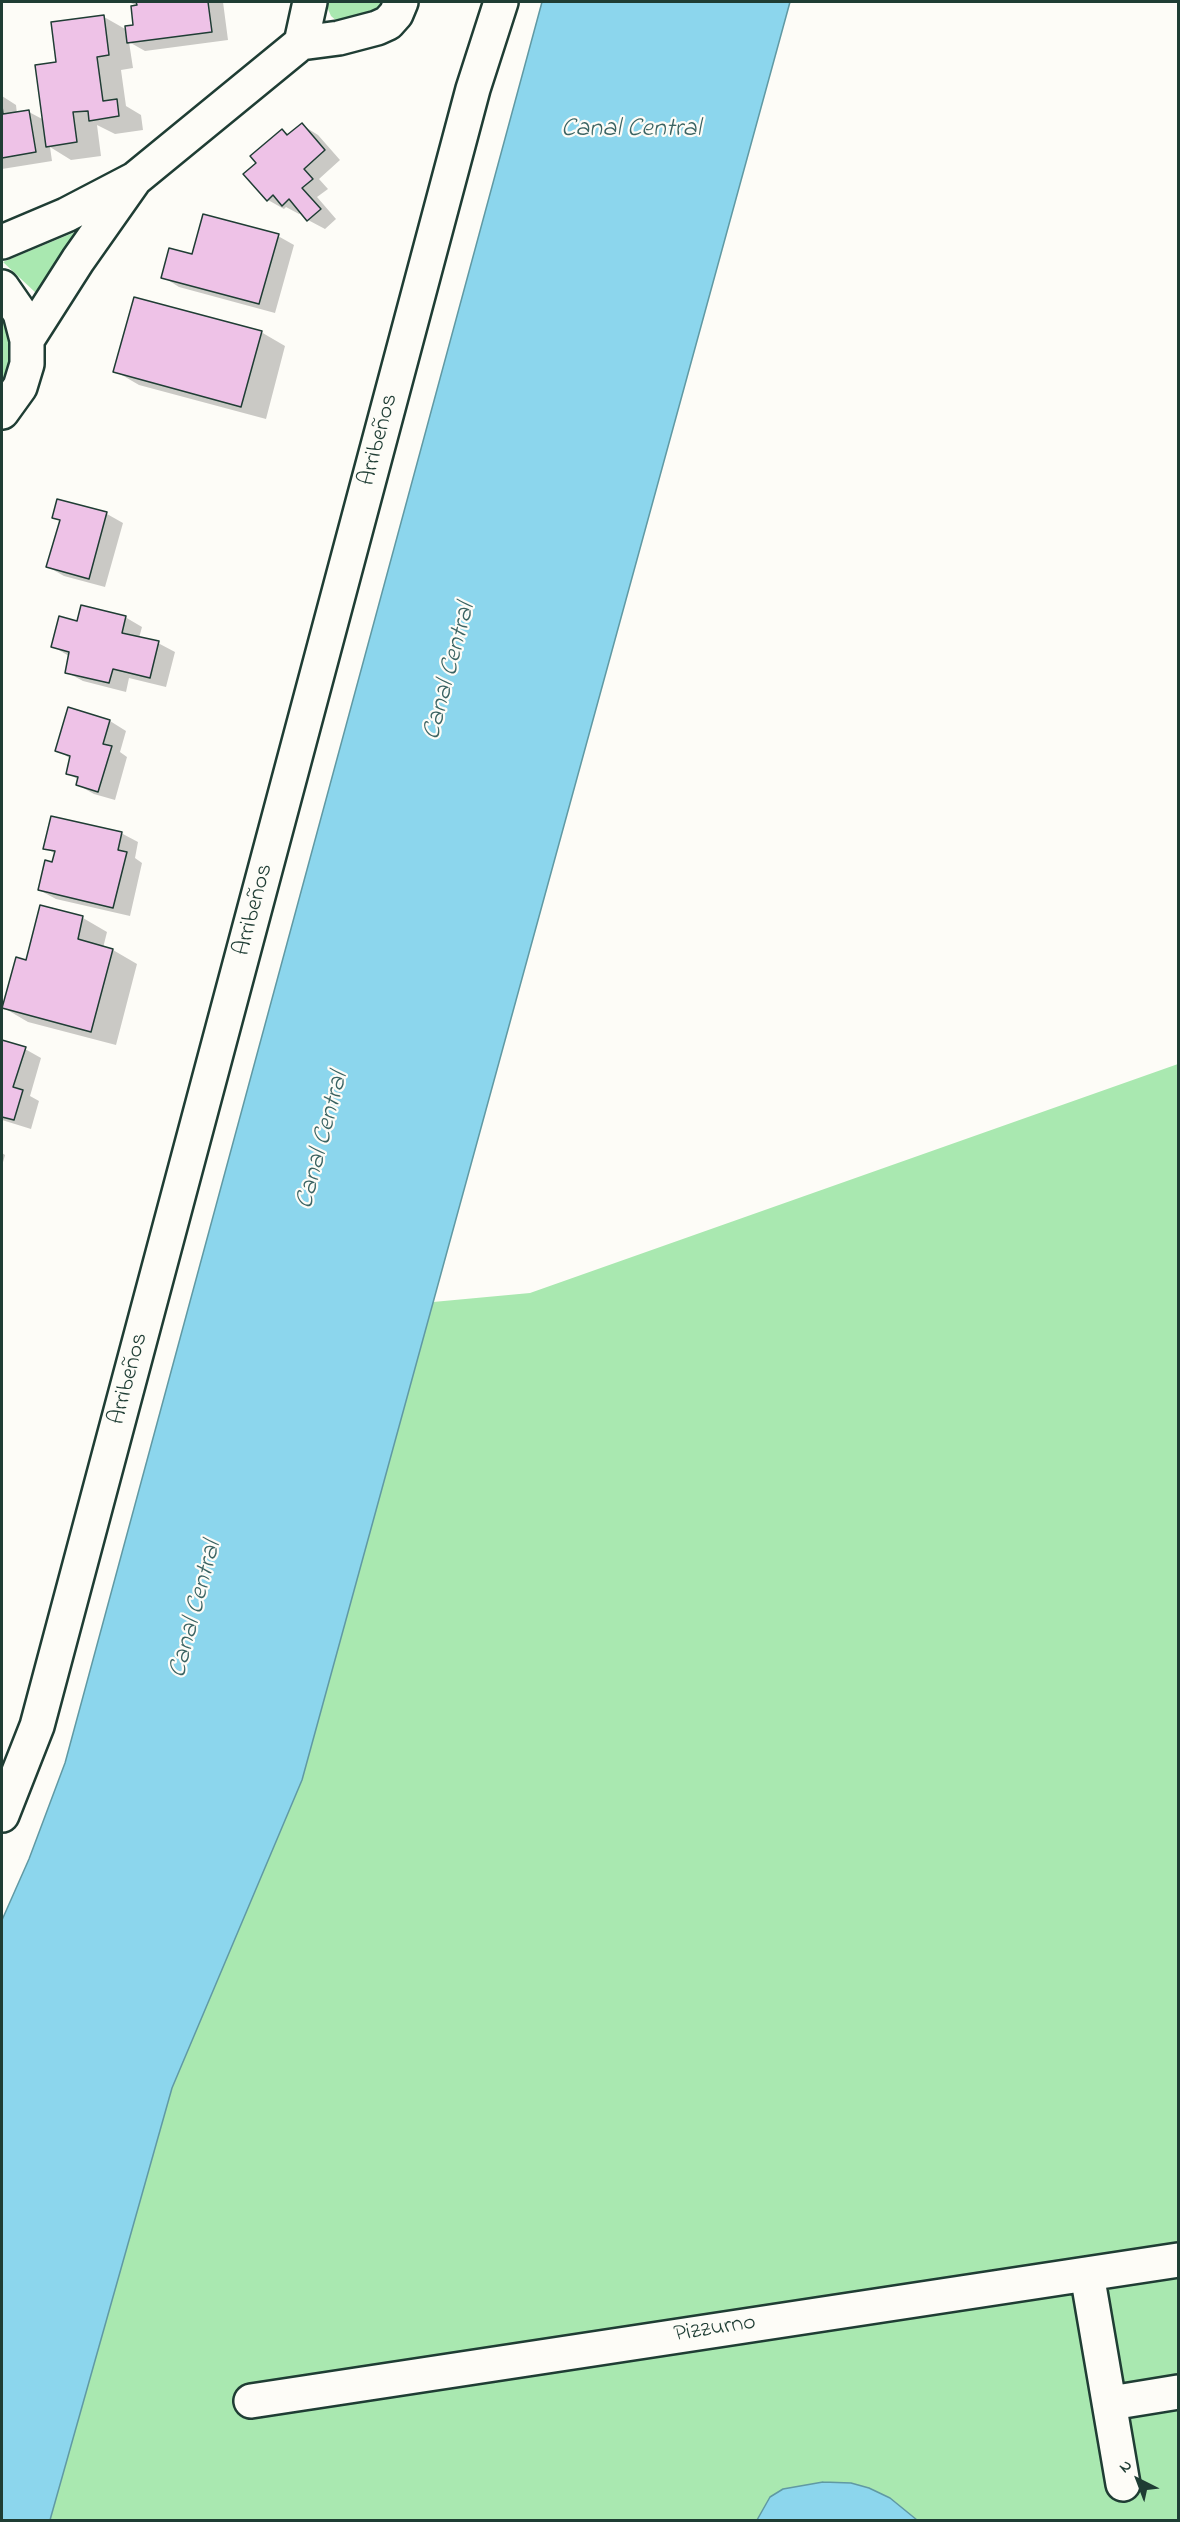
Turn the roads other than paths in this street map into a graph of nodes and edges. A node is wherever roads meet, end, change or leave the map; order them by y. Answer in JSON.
{"nodes":[{"id":1,"x":310,"y":2,"type":"edge"},
{"id":2,"x":400,"y":2,"type":"edge"},
{"id":3,"x":501,"y":2,"type":"edge"},
{"id":4,"x":301,"y":43,"type":"junction"},
{"id":5,"x":135,"y":178,"type":"junction"},
{"id":6,"x":2,"y":242,"type":"edge"},
{"id":7,"x":2,"y":287,"type":"edge"},
{"id":8,"x":27,"y":340,"type":"junction"},
{"id":9,"x":3,"y":417,"type":"edge"},
{"id":10,"x":2,"y":1815,"type":"edge"},
{"id":11,"x":1179,"y":2260,"type":"edge"},
{"id":12,"x":1087,"y":2274,"type":"junction"},
{"id":13,"x":1179,"y":2392,"type":"edge"},
{"id":14,"x":251,"y":2401,"type":"dead end"},
{"id":15,"x":1111,"y":2403,"type":"junction"},
{"id":16,"x":1123,"y":2484,"type":"dead end"}],
"edges":[{"from":1,"to":4,"type":"street"},
{"from":2,"to":4,"type":"street"},
{"from":3,"to":10,"type":"street","name":"Arribeños"},
{"from":4,"to":5,"type":"street"},
{"from":5,"to":6,"type":"street"},
{"from":5,"to":8,"type":"street"},
{"from":7,"to":8,"type":"street"},
{"from":8,"to":9,"type":"street"},
{"from":11,"to":12,"type":"street","name":"Pizzurno"},
{"from":12,"to":14,"type":"street","name":"Pizzurno"},
{"from":12,"to":15,"type":"street"},
{"from":13,"to":15,"type":"street"},
{"from":15,"to":16,"type":"street"}]}
